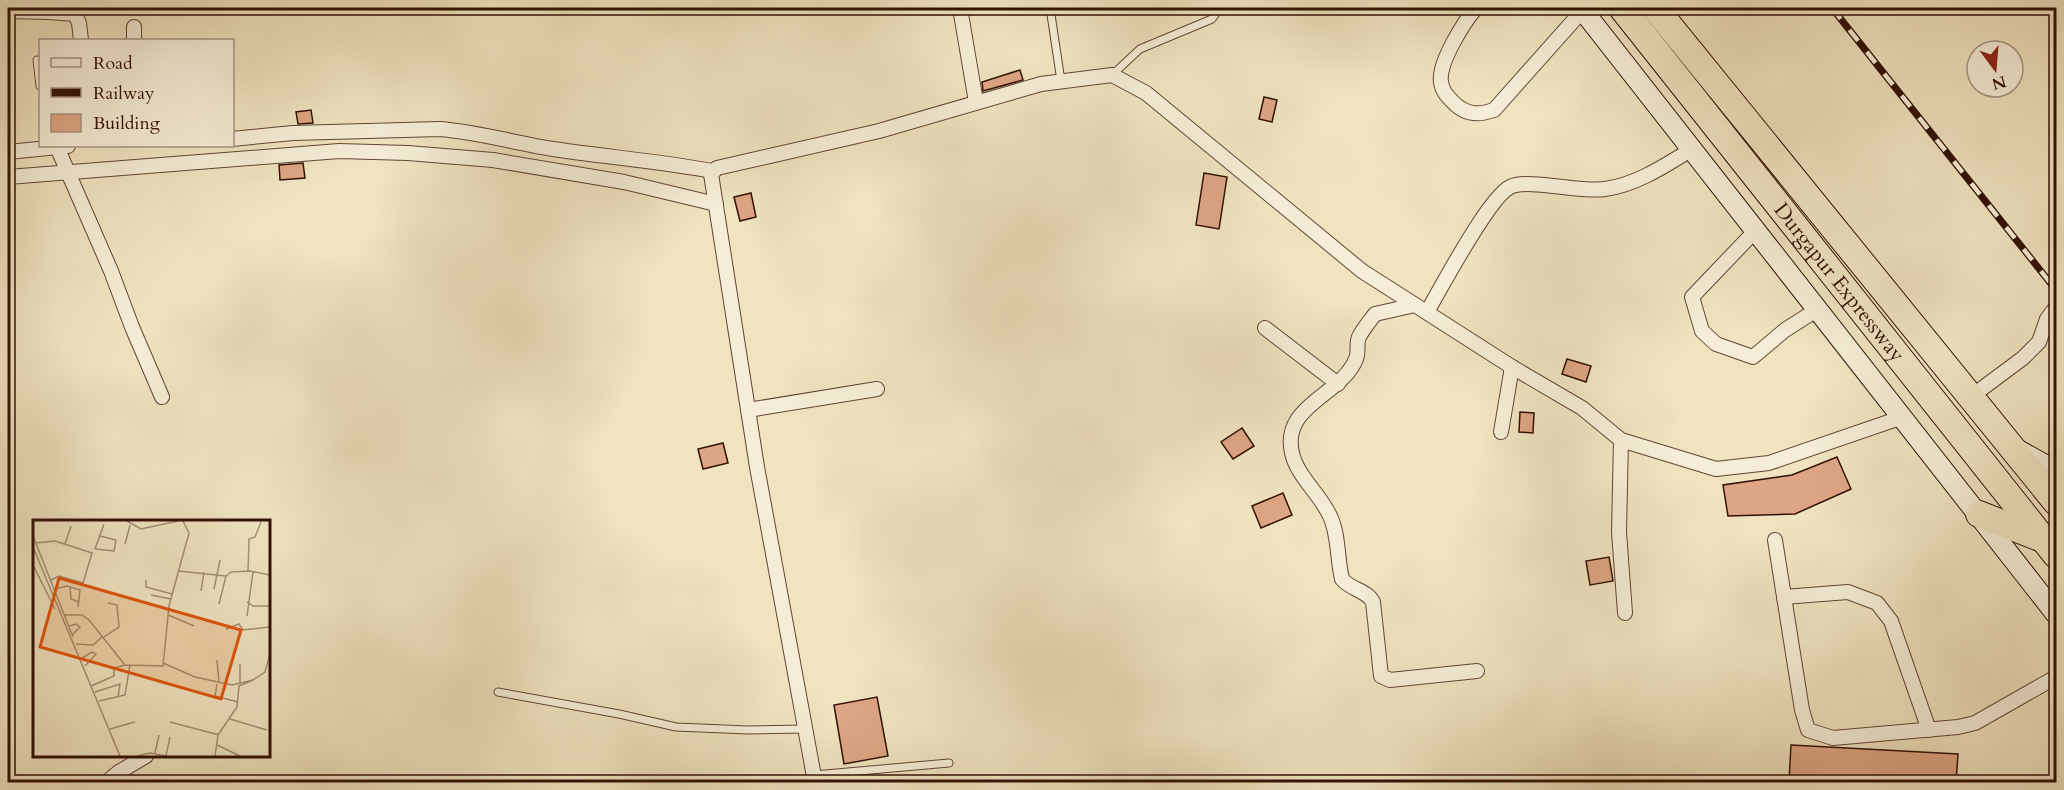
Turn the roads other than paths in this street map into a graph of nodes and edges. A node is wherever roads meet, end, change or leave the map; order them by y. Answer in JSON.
{"nodes":[{"id":1,"x":960,"y":8,"type":"edge"},
{"id":2,"x":1050,"y":8,"type":"edge"},
{"id":3,"x":1216,"y":8,"type":"edge"},
{"id":4,"x":1476,"y":8,"type":"edge"},
{"id":5,"x":1622,"y":8,"type":"edge"},
{"id":6,"x":1655,"y":8,"type":"edge"},
{"id":7,"x":1582,"y":9,"type":"edge"},
{"id":8,"x":8,"y":11,"type":"edge"},
{"id":9,"x":81,"y":39,"type":"edge"},
{"id":10,"x":37,"y":60,"type":"dead end"},
{"id":11,"x":1112,"y":75,"type":"junction"},
{"id":12,"x":39,"y":77,"type":"edge"},
{"id":13,"x":1061,"y":81,"type":"junction"},
{"id":14,"x":976,"y":102,"type":"junction"},
{"id":15,"x":234,"y":139,"type":"edge"},
{"id":16,"x":47,"y":147,"type":"edge"},
{"id":17,"x":55,"y":147,"type":"edge"},
{"id":18,"x":1692,"y":149,"type":"junction"},
{"id":19,"x":8,"y":152,"type":"edge"},
{"id":20,"x":67,"y":172,"type":"junction"},
{"id":21,"x":8,"y":177,"type":"edge"},
{"id":22,"x":713,"y":186,"type":"junction"},
{"id":23,"x":1756,"y":230,"type":"junction"},
{"id":24,"x":2056,"y":307,"type":"edge"},
{"id":25,"x":1421,"y":309,"type":"junction"},
{"id":26,"x":1818,"y":309,"type":"junction"},
{"id":27,"x":1265,"y":328,"type":"dead end"},
{"id":28,"x":1512,"y":367,"type":"junction"},
{"id":29,"x":1338,"y":384,"type":"junction"},
{"id":30,"x":877,"y":389,"type":"dead end"},
{"id":31,"x":1972,"y":396,"type":"junction"},
{"id":32,"x":162,"y":397,"type":"dead end"},
{"id":33,"x":748,"y":410,"type":"junction"},
{"id":34,"x":1903,"y":417,"type":"junction"},
{"id":35,"x":1501,"y":432,"type":"dead end"},
{"id":36,"x":1621,"y":440,"type":"junction"},
{"id":37,"x":2013,"y":447,"type":"junction"},
{"id":38,"x":2056,"y":471,"type":"edge"},
{"id":39,"x":2056,"y":502,"type":"edge"},
{"id":40,"x":1980,"y":514,"type":"junction"},
{"id":41,"x":1775,"y":540,"type":"dead end"},
{"id":42,"x":2051,"y":548,"type":"edge"},
{"id":43,"x":1784,"y":597,"type":"junction"},
{"id":44,"x":1625,"y":613,"type":"dead end"},
{"id":45,"x":2056,"y":614,"type":"edge"},
{"id":46,"x":1477,"y":671,"type":"dead end"},
{"id":47,"x":2056,"y":677,"type":"edge"},
{"id":48,"x":498,"y":692,"type":"dead end"},
{"id":49,"x":805,"y":729,"type":"junction"},
{"id":50,"x":1929,"y":730,"type":"junction"},
{"id":51,"x":144,"y":757,"type":"edge"},
{"id":52,"x":949,"y":763,"type":"dead end"},
{"id":53,"x":815,"y":779,"type":"edge"},
{"id":54,"x":107,"y":783,"type":"edge"}],
"edges":[{"from":1,"to":14,"type":"street"},
{"from":2,"to":13,"type":"lane"},
{"from":3,"to":11,"type":"lane"},
{"from":4,"to":7,"type":"street"},
{"from":5,"to":42,"type":"highway","name":"Durgapur Expressway"},
{"from":6,"to":31,"type":"highway","name":"Durgapur Expressway"},
{"from":7,"to":18,"type":"street"},
{"from":8,"to":9,"type":"street"},
{"from":10,"to":12,"type":"lane"},
{"from":11,"to":13,"type":"street"},
{"from":11,"to":25,"type":"street"},
{"from":13,"to":14,"type":"street"},
{"from":14,"to":22,"type":"street"},
{"from":15,"to":22,"type":"street"},
{"from":16,"to":19,"type":"street"},
{"from":17,"to":20,"type":"street"},
{"from":18,"to":23,"type":"street"},
{"from":18,"to":25,"type":"street"},
{"from":20,"to":21,"type":"street"},
{"from":20,"to":22,"type":"street"},
{"from":20,"to":32,"type":"street"},
{"from":22,"to":33,"type":"street"},
{"from":23,"to":26,"type":"street"},
{"from":23,"to":26,"type":"street"},
{"from":24,"to":31,"type":"street"},
{"from":25,"to":28,"type":"street"},
{"from":25,"to":29,"type":"street"},
{"from":26,"to":34,"type":"street"},
{"from":27,"to":29,"type":"street"},
{"from":28,"to":35,"type":"street"},
{"from":28,"to":36,"type":"street"},
{"from":29,"to":46,"type":"street"},
{"from":30,"to":33,"type":"street"},
{"from":31,"to":37,"type":"highway","name":"Durgapur Expressway"},
{"from":33,"to":49,"type":"street"},
{"from":34,"to":36,"type":"street"},
{"from":34,"to":40,"type":"street"},
{"from":36,"to":44,"type":"street"},
{"from":37,"to":38,"type":"street"},
{"from":37,"to":39,"type":"highway","name":"Durgapur Expressway"},
{"from":40,"to":42,"type":"highway"},
{"from":40,"to":45,"type":"street"},
{"from":41,"to":43,"type":"street"},
{"from":43,"to":50,"type":"street"},
{"from":43,"to":50,"type":"street"},
{"from":47,"to":50,"type":"street"},
{"from":48,"to":49,"type":"lane"},
{"from":49,"to":53,"type":"street"},
{"from":51,"to":54,"type":"street"},
{"from":52,"to":53,"type":"lane"}]}
